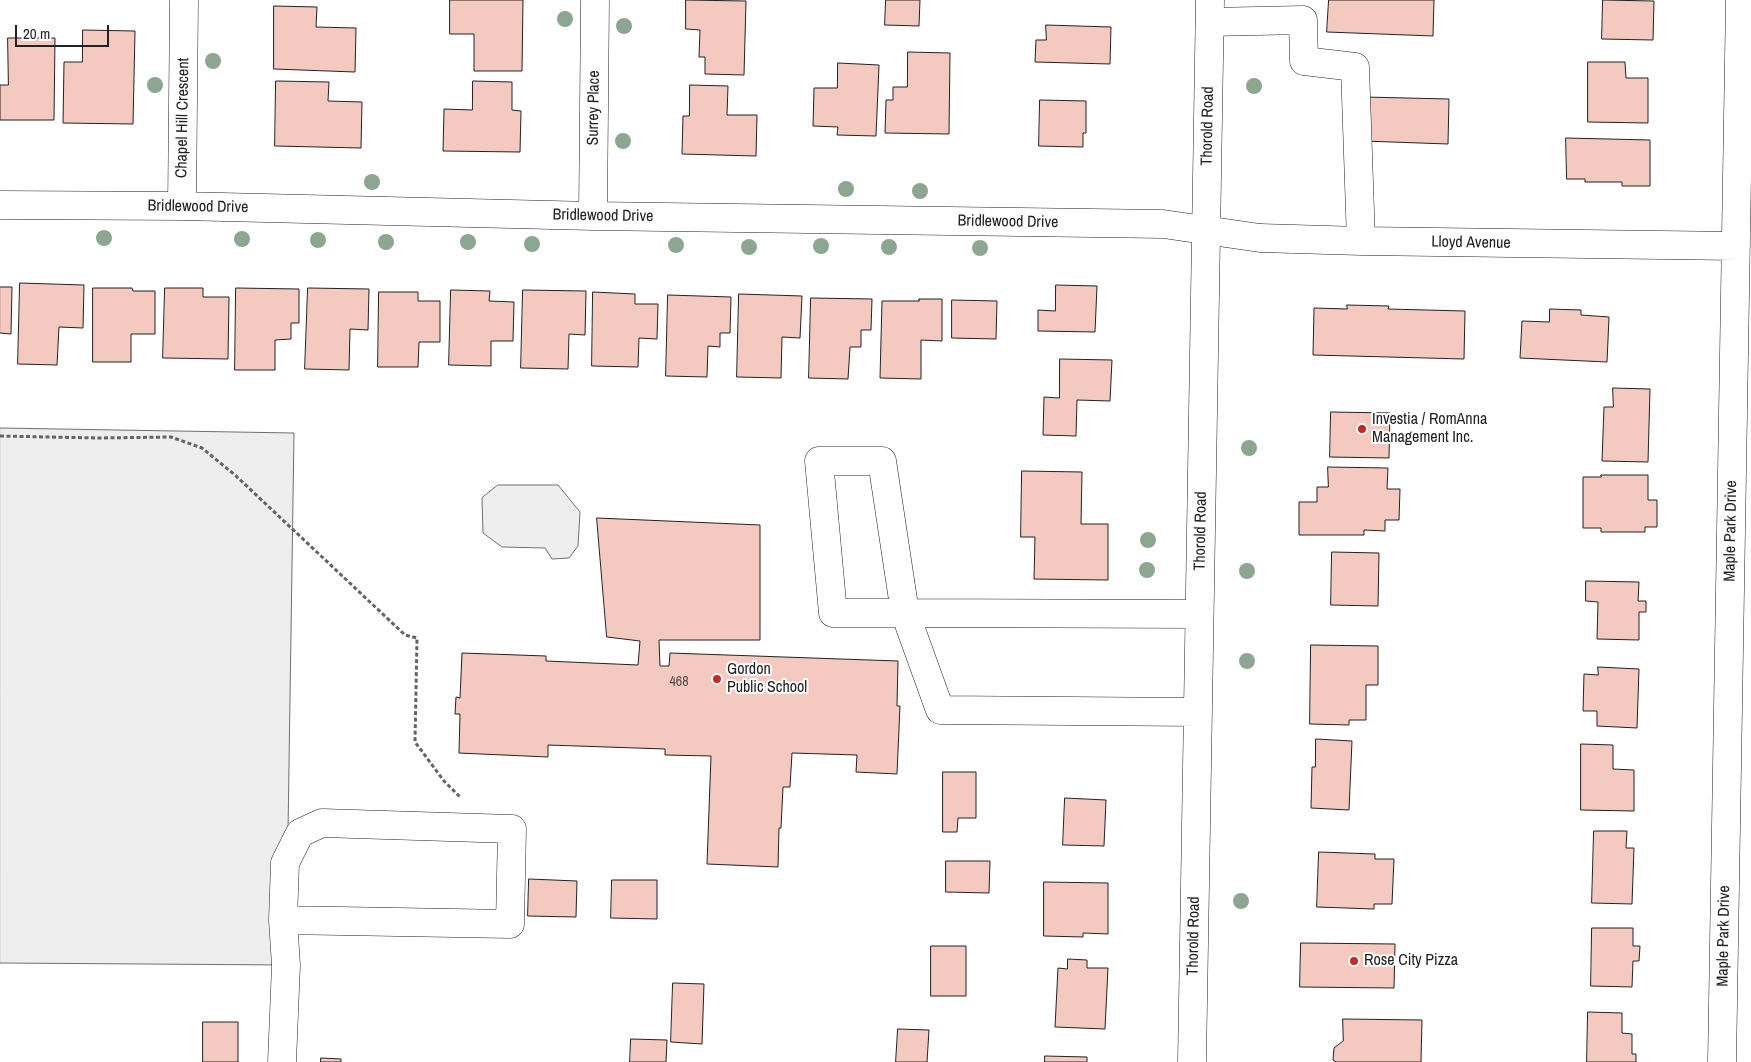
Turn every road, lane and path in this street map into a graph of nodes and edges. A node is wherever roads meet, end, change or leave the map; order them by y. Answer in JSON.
{"nodes":[{"id":1,"x":184,"y":0,"type":"edge"},
{"id":2,"x":595,"y":0,"type":"edge"},
{"id":3,"x":1740,"y":0,"type":"edge"},
{"id":4,"x":1210,"y":11,"type":"edge"},
{"id":5,"x":0,"y":205,"type":"edge"},
{"id":6,"x":182,"y":206,"type":"junction"},
{"id":7,"x":593,"y":216,"type":"junction"},
{"id":8,"x":1206,"y":230,"type":"junction"},
{"id":9,"x":1361,"y":241,"type":"junction"},
{"id":10,"x":1736,"y":246,"type":"junction"},
{"id":11,"x":1743,"y":326,"type":"edge"},
{"id":12,"x":0,"y":436,"type":"edge"},
{"id":13,"x":904,"y":613,"type":"junction"},
{"id":14,"x":1199,"y":614,"type":"junction"},
{"id":15,"x":1198,"y":712,"type":"junction"},
{"id":16,"x":1739,"y":781,"type":"edge"},
{"id":17,"x":493,"y":829,"type":"junction"},
{"id":18,"x":283,"y":920,"type":"junction"},
{"id":19,"x":282,"y":1062,"type":"edge"},
{"id":20,"x":1192,"y":1062,"type":"edge"},
{"id":21,"x":1722,"y":1062,"type":"edge"}],
"edges":[{"from":1,"to":6,"type":"street","name":"Chapel Hill Crescent"},
{"from":2,"to":7,"type":"street","name":"Surrey Place"},
{"from":3,"to":10,"type":"street","name":"Maple Park Drive"},
{"from":4,"to":8,"type":"street","name":"Thorold Road"},
{"from":4,"to":9,"type":"street"},
{"from":5,"to":6,"type":"street","name":"Bridlewood Drive"},
{"from":6,"to":7,"type":"street","name":"Bridlewood Drive"},
{"from":7,"to":8,"type":"street","name":"Bridlewood Drive"},
{"from":8,"to":9,"type":"street","name":"Lloyd Avenue"},
{"from":8,"to":14,"type":"street","name":"Thorold Road"},
{"from":9,"to":10,"type":"street","name":"Lloyd Avenue"},
{"from":10,"to":11,"type":"street","name":"Maple Park Drive"},
{"from":11,"to":16,"type":"street","name":"Maple Park Drive"},
{"from":12,"to":17,"type":"path"},
{"from":13,"to":13,"type":"street"},
{"from":13,"to":14,"type":"street"},
{"from":13,"to":15,"type":"street"},
{"from":14,"to":15,"type":"street","name":"Thorold Road"},
{"from":15,"to":20,"type":"street","name":"Thorold Road"},
{"from":16,"to":21,"type":"street","name":"Maple Park Drive"},
{"from":17,"to":18,"type":"street"},
{"from":17,"to":18,"type":"street"},
{"from":18,"to":19,"type":"street"}]}
